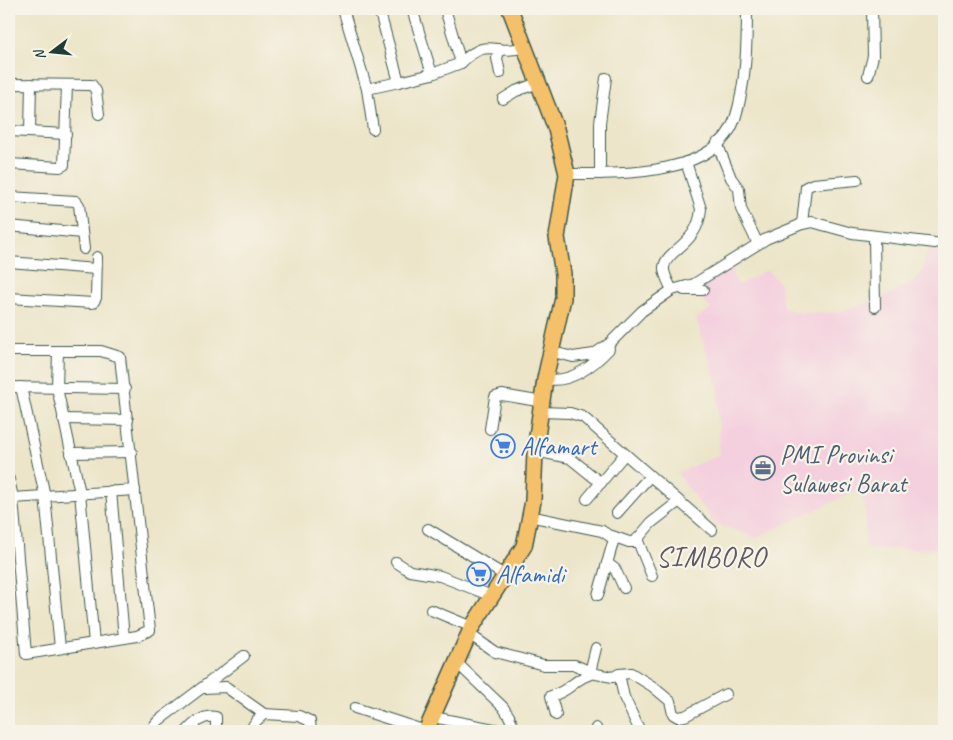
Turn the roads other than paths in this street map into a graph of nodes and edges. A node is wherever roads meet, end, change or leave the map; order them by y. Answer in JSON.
{"nodes":[{"id":1,"x":343,"y":9,"type":"edge"},
{"id":2,"x":379,"y":9,"type":"edge"},
{"id":3,"x":412,"y":9,"type":"edge"},
{"id":4,"x":445,"y":9,"type":"edge"},
{"id":5,"x":510,"y":9,"type":"edge"},
{"id":6,"x":747,"y":9,"type":"edge"},
{"id":7,"x":872,"y":9,"type":"edge"},
{"id":8,"x":525,"y":47,"type":"junction"},
{"id":9,"x":500,"y":49,"type":"junction"},
{"id":10,"x":461,"y":63,"type":"junction"},
{"id":11,"x":500,"y":73,"type":"dead end"},
{"id":12,"x":432,"y":74,"type":"junction"},
{"id":13,"x":868,"y":76,"type":"dead end"},
{"id":14,"x":606,"y":78,"type":"dead end"},
{"id":15,"x":400,"y":82,"type":"junction"},
{"id":16,"x":538,"y":82,"type":"junction"},
{"id":17,"x":9,"y":84,"type":"edge"},
{"id":18,"x":31,"y":84,"type":"junction"},
{"id":19,"x":67,"y":85,"type":"junction"},
{"id":20,"x":367,"y":89,"type":"junction"},
{"id":21,"x":503,"y":100,"type":"dead end"},
{"id":22,"x":99,"y":114,"type":"dead end"},
{"id":23,"x":373,"y":129,"type":"dead end"},
{"id":24,"x":9,"y":131,"type":"edge"},
{"id":25,"x":30,"y":132,"type":"junction"},
{"id":26,"x":66,"y":134,"type":"junction"},
{"id":27,"x":717,"y":143,"type":"junction"},
{"id":28,"x":686,"y":162,"type":"junction"},
{"id":29,"x":9,"y":164,"type":"edge"},
{"id":30,"x":566,"y":174,"type":"junction"},
{"id":31,"x":600,"y":174,"type":"junction"},
{"id":32,"x":858,"y":180,"type":"dead end"},
{"id":33,"x":9,"y":197,"type":"edge"},
{"id":34,"x":802,"y":224,"type":"junction"},
{"id":35,"x":9,"y":226,"type":"edge"},
{"id":36,"x":82,"y":233,"type":"junction"},
{"id":37,"x":874,"y":236,"type":"junction"},
{"id":38,"x":935,"y":243,"type":"dead end"},
{"id":39,"x":758,"y":244,"type":"junction"},
{"id":40,"x":84,"y":249,"type":"dead end"},
{"id":41,"x":96,"y":257,"type":"dead end"},
{"id":42,"x":9,"y":262,"type":"edge"},
{"id":43,"x":96,"y":269,"type":"junction"},
{"id":44,"x":693,"y":286,"type":"junction"},
{"id":45,"x":672,"y":290,"type":"junction"},
{"id":46,"x":9,"y":298,"type":"edge"},
{"id":47,"x":876,"y":307,"type":"dead end"},
{"id":48,"x":643,"y":313,"type":"junction"},
{"id":49,"x":9,"y":351,"type":"edge"},
{"id":50,"x":58,"y":351,"type":"junction"},
{"id":51,"x":553,"y":352,"type":"junction"},
{"id":52,"x":601,"y":353,"type":"junction"},
{"id":53,"x":545,"y":379,"type":"junction"},
{"id":54,"x":9,"y":386,"type":"edge"},
{"id":55,"x":21,"y":387,"type":"junction"},
{"id":56,"x":56,"y":388,"type":"junction"},
{"id":57,"x":125,"y":389,"type":"junction"},
{"id":58,"x":542,"y":407,"type":"junction"},
{"id":59,"x":64,"y":419,"type":"junction"},
{"id":60,"x":128,"y":420,"type":"junction"},
{"id":61,"x":490,"y":429,"type":"dead end"},
{"id":62,"x":535,"y":451,"type":"junction"},
{"id":63,"x":132,"y":452,"type":"junction"},
{"id":64,"x":71,"y":453,"type":"junction"},
{"id":65,"x":624,"y":455,"type":"junction"},
{"id":66,"x":650,"y":476,"type":"junction"},
{"id":67,"x":9,"y":479,"type":"edge"},
{"id":68,"x":600,"y":482,"type":"junction"},
{"id":69,"x":136,"y":490,"type":"junction"},
{"id":70,"x":111,"y":491,"type":"junction"},
{"id":71,"x":80,"y":493,"type":"junction"},
{"id":72,"x":45,"y":496,"type":"junction"},
{"id":73,"x":13,"y":498,"type":"junction"},
{"id":74,"x":586,"y":499,"type":"dead end"},
{"id":75,"x":678,"y":502,"type":"junction"},
{"id":76,"x":617,"y":513,"type":"dead end"},
{"id":77,"x":530,"y":516,"type":"junction"},
{"id":78,"x":428,"y":529,"type":"dead end"},
{"id":79,"x":712,"y":530,"type":"dead end"},
{"id":80,"x":612,"y":536,"type":"junction"},
{"id":81,"x":637,"y":539,"type":"junction"},
{"id":82,"x":396,"y":562,"type":"dead end"},
{"id":83,"x":607,"y":563,"type":"junction"},
{"id":84,"x":506,"y":576,"type":"junction"},
{"id":85,"x":652,"y":576,"type":"dead end"},
{"id":86,"x":624,"y":588,"type":"dead end"},
{"id":87,"x":598,"y":595,"type":"dead end"},
{"id":88,"x":492,"y":596,"type":"junction"},
{"id":89,"x":430,"y":610,"type":"dead end"},
{"id":90,"x":471,"y":631,"type":"junction"},
{"id":91,"x":124,"y":638,"type":"junction"},
{"id":92,"x":94,"y":643,"type":"junction"},
{"id":93,"x":60,"y":648,"type":"junction"},
{"id":94,"x":596,"y":648,"type":"dead end"},
{"id":95,"x":244,"y":656,"type":"dead end"},
{"id":96,"x":456,"y":662,"type":"junction"},
{"id":97,"x":592,"y":672,"type":"junction"},
{"id":98,"x":618,"y":674,"type":"junction"},
{"id":99,"x":201,"y":688,"type":"junction"},
{"id":100,"x":726,"y":694,"type":"dead end"},
{"id":101,"x":355,"y":708,"type":"dead end"},
{"id":102,"x":264,"y":714,"type":"junction"},
{"id":103,"x":556,"y":715,"type":"dead end"},
{"id":104,"x":428,"y":726,"type":"edge"},
{"id":105,"x":152,"y":730,"type":"edge"},
{"id":106,"x":187,"y":731,"type":"edge"},
{"id":107,"x":216,"y":731,"type":"edge"},
{"id":108,"x":250,"y":731,"type":"edge"},
{"id":109,"x":311,"y":731,"type":"edge"},
{"id":110,"x":504,"y":731,"type":"edge"},
{"id":111,"x":515,"y":731,"type":"edge"},
{"id":112,"x":640,"y":731,"type":"edge"}],
"edges":[{"from":1,"to":20,"type":"street"},
{"from":2,"to":15,"type":"street"},
{"from":3,"to":12,"type":"street"},
{"from":4,"to":10,"type":"street"},
{"from":5,"to":8,"type":"highway"},
{"from":6,"to":27,"type":"street"},
{"from":7,"to":13,"type":"street"},
{"from":8,"to":9,"type":"street"},
{"from":8,"to":16,"type":"highway"},
{"from":9,"to":10,"type":"street"},
{"from":9,"to":11,"type":"street"},
{"from":10,"to":12,"type":"street"},
{"from":12,"to":15,"type":"street"},
{"from":14,"to":31,"type":"street"},
{"from":15,"to":20,"type":"street"},
{"from":16,"to":21,"type":"street"},
{"from":16,"to":30,"type":"highway"},
{"from":17,"to":18,"type":"street"},
{"from":18,"to":19,"type":"street"},
{"from":18,"to":25,"type":"street"},
{"from":19,"to":22,"type":"street"},
{"from":19,"to":26,"type":"street"},
{"from":20,"to":23,"type":"street"},
{"from":24,"to":25,"type":"street"},
{"from":25,"to":26,"type":"street"},
{"from":26,"to":29,"type":"street"},
{"from":27,"to":28,"type":"street"},
{"from":27,"to":39,"type":"street"},
{"from":28,"to":31,"type":"street"},
{"from":28,"to":45,"type":"street"},
{"from":30,"to":31,"type":"street"},
{"from":30,"to":51,"type":"highway"},
{"from":32,"to":34,"type":"street"},
{"from":33,"to":36,"type":"street"},
{"from":34,"to":37,"type":"street"},
{"from":34,"to":39,"type":"street"},
{"from":35,"to":36,"type":"street"},
{"from":36,"to":40,"type":"street"},
{"from":37,"to":38,"type":"street"},
{"from":37,"to":47,"type":"street"},
{"from":39,"to":44,"type":"street"},
{"from":41,"to":43,"type":"street"},
{"from":42,"to":43,"type":"street"},
{"from":43,"to":46,"type":"street"},
{"from":44,"to":45,"type":"street"},
{"from":44,"to":48,"type":"street"},
{"from":45,"to":48,"type":"street"},
{"from":48,"to":52,"type":"street"},
{"from":49,"to":50,"type":"street"},
{"from":50,"to":56,"type":"street"},
{"from":50,"to":57,"type":"street"},
{"from":51,"to":52,"type":"street"},
{"from":51,"to":53,"type":"highway"},
{"from":52,"to":53,"type":"street"},
{"from":53,"to":58,"type":"highway"},
{"from":54,"to":55,"type":"street"},
{"from":55,"to":56,"type":"street"},
{"from":55,"to":72,"type":"street"},
{"from":56,"to":57,"type":"street"},
{"from":56,"to":59,"type":"street"},
{"from":57,"to":60,"type":"street"},
{"from":58,"to":61,"type":"street"},
{"from":58,"to":62,"type":"highway"},
{"from":58,"to":65,"type":"street"},
{"from":59,"to":60,"type":"street"},
{"from":59,"to":64,"type":"street"},
{"from":60,"to":63,"type":"street"},
{"from":62,"to":68,"type":"street"},
{"from":62,"to":77,"type":"highway"},
{"from":63,"to":64,"type":"street"},
{"from":63,"to":69,"type":"street"},
{"from":64,"to":71,"type":"street"},
{"from":65,"to":66,"type":"street"},
{"from":65,"to":68,"type":"street"},
{"from":66,"to":75,"type":"street"},
{"from":66,"to":76,"type":"street"},
{"from":67,"to":73,"type":"street"},
{"from":68,"to":74,"type":"street"},
{"from":69,"to":70,"type":"street"},
{"from":69,"to":91,"type":"street"},
{"from":70,"to":71,"type":"street"},
{"from":70,"to":91,"type":"street"},
{"from":71,"to":72,"type":"street"},
{"from":71,"to":92,"type":"street"},
{"from":72,"to":73,"type":"street"},
{"from":72,"to":93,"type":"street"},
{"from":73,"to":93,"type":"street"},
{"from":75,"to":79,"type":"street"},
{"from":75,"to":81,"type":"street"},
{"from":77,"to":80,"type":"street"},
{"from":77,"to":84,"type":"highway"},
{"from":78,"to":84,"type":"street"},
{"from":80,"to":81,"type":"street"},
{"from":80,"to":83,"type":"street"},
{"from":81,"to":85,"type":"street"},
{"from":82,"to":88,"type":"street"},
{"from":83,"to":86,"type":"street"},
{"from":83,"to":87,"type":"street"},
{"from":84,"to":88,"type":"highway"},
{"from":88,"to":90,"type":"highway"},
{"from":89,"to":90,"type":"street"},
{"from":90,"to":96,"type":"highway"},
{"from":90,"to":97,"type":"street"},
{"from":91,"to":92,"type":"street"},
{"from":92,"to":93,"type":"street"},
{"from":94,"to":97,"type":"street"},
{"from":95,"to":99,"type":"street"},
{"from":96,"to":104,"type":"highway"},
{"from":96,"to":111,"type":"street"},
{"from":97,"to":98,"type":"street"},
{"from":97,"to":103,"type":"street"},
{"from":98,"to":100,"type":"street"},
{"from":98,"to":112,"type":"street"},
{"from":99,"to":102,"type":"street"},
{"from":99,"to":105,"type":"street"},
{"from":101,"to":104,"type":"street"},
{"from":102,"to":108,"type":"street"},
{"from":102,"to":109,"type":"street"},
{"from":104,"to":110,"type":"street"},
{"from":106,"to":107,"type":"street"}]}
